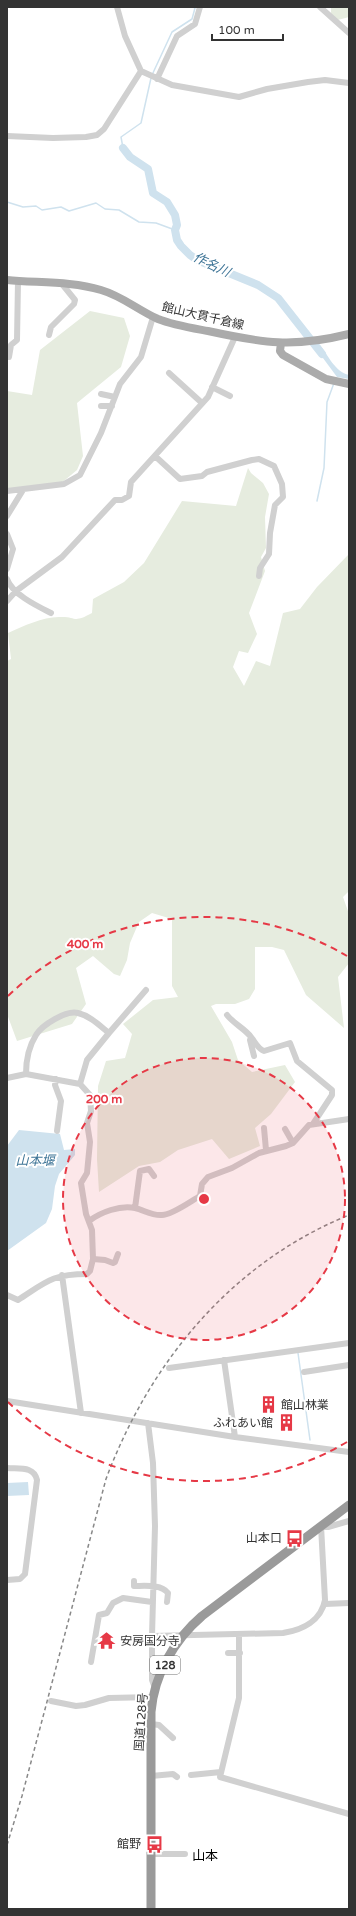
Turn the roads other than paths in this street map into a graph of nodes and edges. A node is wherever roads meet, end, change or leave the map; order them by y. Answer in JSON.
{"nodes":[{"id":1,"x":116,"y":7,"type":"edge"},
{"id":2,"x":200,"y":7,"type":"edge"},
{"id":3,"x":320,"y":7,"type":"edge"},
{"id":4,"x":349,"y":33,"type":"edge"},
{"id":5,"x":144,"y":72,"type":"junction"},
{"id":6,"x":156,"y":78,"type":"junction"},
{"id":7,"x":349,"y":83,"type":"edge"},
{"id":8,"x":7,"y":136,"type":"edge"},
{"id":9,"x":7,"y":280,"type":"edge"},
{"id":10,"x":18,"y":281,"type":"junction"},
{"id":11,"x":62,"y":284,"type":"junction"},
{"id":12,"x":153,"y":317,"type":"junction"},
{"id":13,"x":349,"y":334,"type":"edge"},
{"id":14,"x":49,"y":335,"type":"dead end"},
{"id":15,"x":234,"y":336,"type":"junction"},
{"id":16,"x":280,"y":344,"type":"junction"},
{"id":17,"x":9,"y":357,"type":"dead end"},
{"id":18,"x":169,"y":373,"type":"dead end"},
{"id":19,"x":349,"y":384,"type":"edge"},
{"id":20,"x":212,"y":386,"type":"junction"},
{"id":21,"x":101,"y":394,"type":"dead end"},
{"id":22,"x":230,"y":396,"type":"dead end"},
{"id":23,"x":115,"y":397,"type":"junction"},
{"id":24,"x":202,"y":403,"type":"junction"},
{"id":25,"x":101,"y":406,"type":"dead end"},
{"id":26,"x":112,"y":406,"type":"junction"},
{"id":27,"x":155,"y":456,"type":"junction"},
{"id":28,"x":23,"y":490,"type":"junction"},
{"id":29,"x":7,"y":492,"type":"edge"},
{"id":30,"x":7,"y":516,"type":"edge"},
{"id":31,"x":7,"y":534,"type":"edge"},
{"id":32,"x":7,"y":569,"type":"edge"},
{"id":33,"x":259,"y":576,"type":"dead end"},
{"id":34,"x":7,"y":579,"type":"edge"},
{"id":35,"x":16,"y":591,"type":"junction"},
{"id":36,"x":7,"y":601,"type":"edge"},
{"id":37,"x":51,"y":612,"type":"dead end"},
{"id":38,"x":146,"y":990,"type":"dead end"},
{"id":39,"x":227,"y":1015,"type":"dead end"},
{"id":40,"x":109,"y":1032,"type":"junction"},
{"id":41,"x":245,"y":1032,"type":"junction"},
{"id":42,"x":254,"y":1056,"type":"dead end"},
{"id":43,"x":26,"y":1074,"type":"junction"},
{"id":44,"x":7,"y":1078,"type":"edge"},
{"id":45,"x":56,"y":1079,"type":"junction"},
{"id":46,"x":80,"y":1084,"type":"junction"},
{"id":47,"x":349,"y":1119,"type":"edge"},
{"id":48,"x":313,"y":1124,"type":"junction"},
{"id":49,"x":264,"y":1128,"type":"dead end"},
{"id":50,"x":285,"y":1129,"type":"dead end"},
{"id":51,"x":57,"y":1131,"type":"dead end"},
{"id":52,"x":293,"y":1143,"type":"junction"},
{"id":53,"x":266,"y":1150,"type":"junction"},
{"id":54,"x":154,"y":1176,"type":"dead end"},
{"id":55,"x":134,"y":1208,"type":"junction"},
{"id":56,"x":89,"y":1221,"type":"junction"},
{"id":57,"x":118,"y":1254,"type":"dead end"},
{"id":58,"x":93,"y":1259,"type":"junction"},
{"id":59,"x":62,"y":1275,"type":"junction"},
{"id":60,"x":7,"y":1295,"type":"edge"},
{"id":61,"x":349,"y":1343,"type":"edge"},
{"id":62,"x":224,"y":1360,"type":"junction"},
{"id":63,"x":349,"y":1365,"type":"edge"},
{"id":64,"x":169,"y":1368,"type":"dead end"},
{"id":65,"x":304,"y":1372,"type":"dead end"},
{"id":66,"x":7,"y":1401,"type":"edge"},
{"id":67,"x":81,"y":1412,"type":"junction"},
{"id":68,"x":148,"y":1423,"type":"junction"},
{"id":69,"x":235,"y":1437,"type":"junction"},
{"id":70,"x":349,"y":1452,"type":"edge"},
{"id":71,"x":7,"y":1468,"type":"edge"},
{"id":72,"x":349,"y":1505,"type":"edge"},
{"id":73,"x":349,"y":1521,"type":"edge"},
{"id":74,"x":321,"y":1526,"type":"junction"},
{"id":75,"x":7,"y":1580,"type":"edge"},
{"id":76,"x":134,"y":1581,"type":"dead end"},
{"id":77,"x":153,"y":1587,"type":"junction"},
{"id":78,"x":152,"y":1602,"type":"junction"},
{"id":79,"x":167,"y":1602,"type":"dead end"},
{"id":80,"x":349,"y":1603,"type":"edge"},
{"id":81,"x":325,"y":1604,"type":"junction"},
{"id":82,"x":239,"y":1635,"type":"junction"},
{"id":83,"x":152,"y":1636,"type":"junction"},
{"id":84,"x":182,"y":1636,"type":"junction"},
{"id":85,"x":228,"y":1653,"type":"dead end"},
{"id":86,"x":240,"y":1653,"type":"junction"},
{"id":87,"x":91,"y":1662,"type":"dead end"},
{"id":88,"x":155,"y":1688,"type":"junction"},
{"id":89,"x":153,"y":1697,"type":"junction"},
{"id":90,"x":52,"y":1701,"type":"dead end"},
{"id":91,"x":151,"y":1724,"type":"junction"},
{"id":92,"x":172,"y":1738,"type":"dead end"},
{"id":93,"x":221,"y":1772,"type":"junction"},
{"id":94,"x":191,"y":1775,"type":"dead end"},
{"id":95,"x":151,"y":1776,"type":"junction"},
{"id":96,"x":177,"y":1776,"type":"dead end"},
{"id":97,"x":349,"y":1814,"type":"edge"},
{"id":98,"x":151,"y":1854,"type":"junction"},
{"id":99,"x":185,"y":1854,"type":"dead end"},
{"id":100,"x":151,"y":1909,"type":"edge"}],
"edges":[{"from":1,"to":5,"type":"street"},
{"from":2,"to":6,"type":"street"},
{"from":3,"to":4,"type":"street"},
{"from":5,"to":6,"type":"street"},
{"from":5,"to":8,"type":"street"},
{"from":6,"to":7,"type":"street"},
{"from":9,"to":10,"type":"main road","name":"館山大貫千倉線"},
{"from":10,"to":11,"type":"main road","name":"館山大貫千倉線"},
{"from":10,"to":17,"type":"street"},
{"from":11,"to":12,"type":"main road","name":"館山大貫千倉線"},
{"from":11,"to":14,"type":"street"},
{"from":12,"to":15,"type":"main road","name":"館山大貫千倉線"},
{"from":12,"to":23,"type":"street"},
{"from":13,"to":16,"type":"main road","name":"館山大貫千倉線"},
{"from":15,"to":16,"type":"main road","name":"館山大貫千倉線"},
{"from":15,"to":20,"type":"street"},
{"from":16,"to":19,"type":"main road"},
{"from":18,"to":24,"type":"street"},
{"from":20,"to":22,"type":"street"},
{"from":20,"to":24,"type":"street"},
{"from":21,"to":23,"type":"street"},
{"from":23,"to":26,"type":"street"},
{"from":24,"to":27,"type":"street"},
{"from":25,"to":26,"type":"street"},
{"from":26,"to":28,"type":"street"},
{"from":27,"to":33,"type":"street"},
{"from":27,"to":35,"type":"street"},
{"from":28,"to":29,"type":"street"},
{"from":28,"to":30,"type":"street"},
{"from":31,"to":32,"type":"street"},
{"from":34,"to":35,"type":"street"},
{"from":35,"to":36,"type":"street"},
{"from":35,"to":37,"type":"street"},
{"from":38,"to":40,"type":"street"},
{"from":39,"to":41,"type":"street"},
{"from":40,"to":43,"type":"street"},
{"from":40,"to":46,"type":"street"},
{"from":41,"to":42,"type":"street"},
{"from":41,"to":48,"type":"street"},
{"from":43,"to":44,"type":"street"},
{"from":43,"to":45,"type":"street"},
{"from":45,"to":46,"type":"street"},
{"from":45,"to":51,"type":"street"},
{"from":46,"to":56,"type":"street"},
{"from":47,"to":48,"type":"street"},
{"from":48,"to":52,"type":"street"},
{"from":49,"to":53,"type":"street"},
{"from":50,"to":52,"type":"street"},
{"from":52,"to":53,"type":"street"},
{"from":53,"to":55,"type":"street"},
{"from":54,"to":55,"type":"street"},
{"from":55,"to":56,"type":"street"},
{"from":56,"to":58,"type":"street"},
{"from":57,"to":58,"type":"street"},
{"from":58,"to":59,"type":"street"},
{"from":59,"to":60,"type":"street"},
{"from":59,"to":67,"type":"street"},
{"from":61,"to":62,"type":"street"},
{"from":62,"to":64,"type":"street"},
{"from":62,"to":69,"type":"street"},
{"from":63,"to":65,"type":"street"},
{"from":66,"to":67,"type":"street"},
{"from":67,"to":68,"type":"street"},
{"from":68,"to":69,"type":"street"},
{"from":68,"to":77,"type":"street"},
{"from":69,"to":70,"type":"street"},
{"from":71,"to":75,"type":"street"},
{"from":72,"to":74,"type":"highway","name":"国道128号","number":"128"},
{"from":73,"to":74,"type":"street"},
{"from":74,"to":81,"type":"street"},
{"from":74,"to":84,"type":"highway","name":"国道128号","number":"128"},
{"from":76,"to":77,"type":"street"},
{"from":77,"to":78,"type":"street"},
{"from":77,"to":79,"type":"street"},
{"from":78,"to":83,"type":"street"},
{"from":78,"to":87,"type":"street"},
{"from":80,"to":81,"type":"street"},
{"from":81,"to":82,"type":"street"},
{"from":82,"to":84,"type":"street"},
{"from":82,"to":86,"type":"street"},
{"from":83,"to":84,"type":"street"},
{"from":83,"to":88,"type":"street"},
{"from":84,"to":88,"type":"highway","name":"国道128号","number":"128"},
{"from":85,"to":86,"type":"street"},
{"from":86,"to":93,"type":"street"},
{"from":88,"to":89,"type":"highway","name":"国道128号","number":"128"},
{"from":89,"to":90,"type":"street"},
{"from":89,"to":91,"type":"highway","name":"国道128号","number":"128"},
{"from":91,"to":92,"type":"street"},
{"from":91,"to":95,"type":"highway","name":"国道128号","number":"128"},
{"from":93,"to":94,"type":"street"},
{"from":93,"to":97,"type":"street"},
{"from":95,"to":96,"type":"street"},
{"from":95,"to":98,"type":"highway","name":"国道128号","number":"128"},
{"from":98,"to":99,"type":"street"},
{"from":98,"to":100,"type":"highway","name":"国道128号","number":"128"}]}
